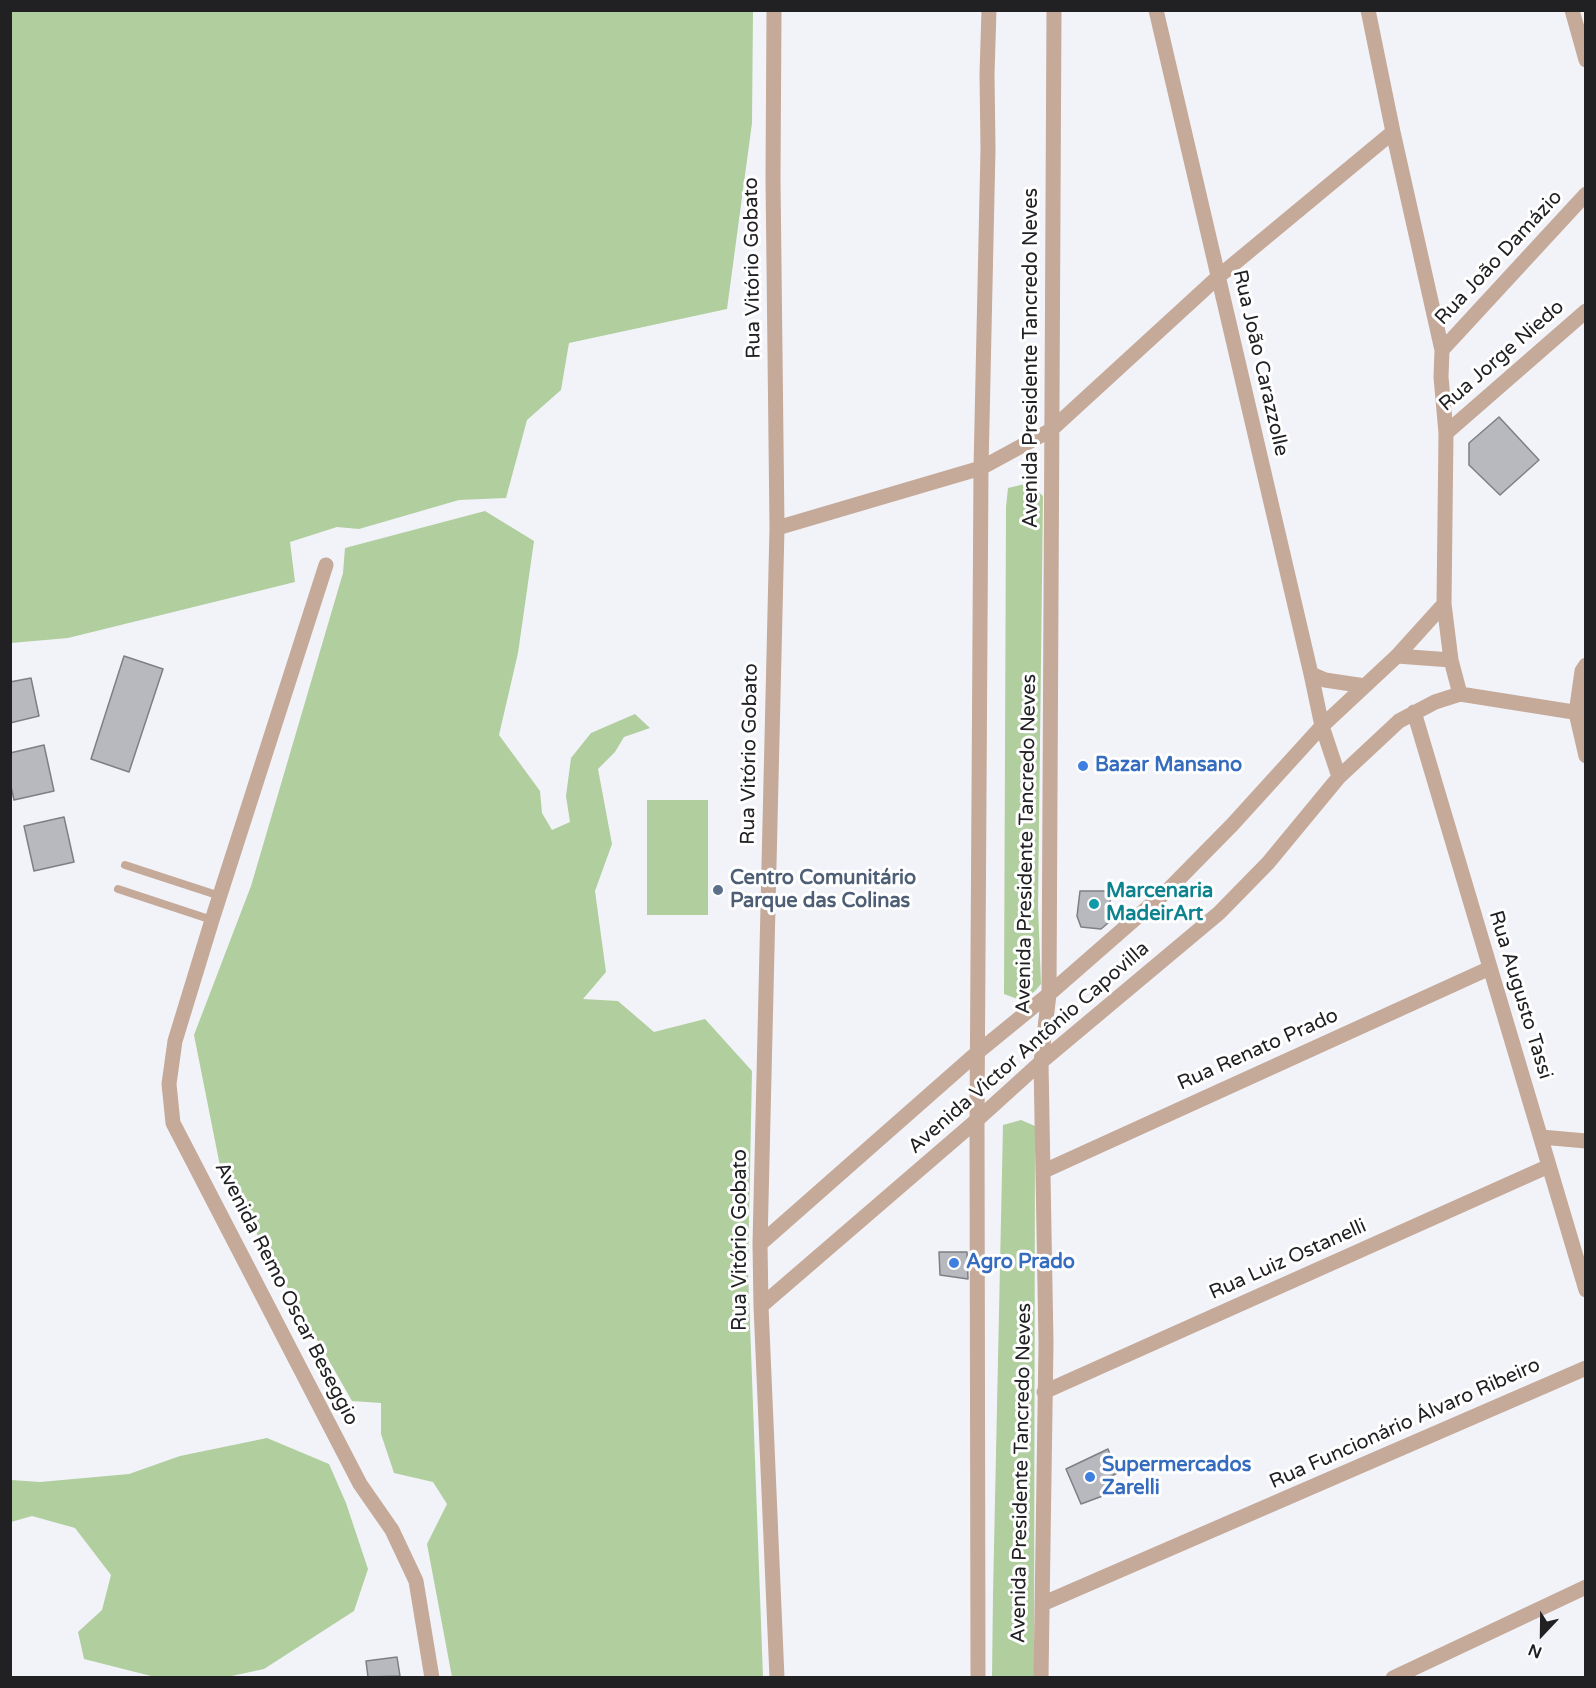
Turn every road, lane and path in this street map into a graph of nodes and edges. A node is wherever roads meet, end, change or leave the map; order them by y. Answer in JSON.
{"nodes":[{"id":1,"x":774,"y":10,"type":"edge"},
{"id":2,"x":989,"y":10,"type":"edge"},
{"id":3,"x":1054,"y":10,"type":"edge"},
{"id":4,"x":1156,"y":10,"type":"edge"},
{"id":5,"x":1368,"y":10,"type":"edge"},
{"id":6,"x":1572,"y":10,"type":"edge"},
{"id":7,"x":1586,"y":60,"type":"edge"},
{"id":8,"x":1393,"y":132,"type":"junction"},
{"id":9,"x":1586,"y":194,"type":"edge"},
{"id":10,"x":1218,"y":277,"type":"junction"},
{"id":11,"x":1586,"y":311,"type":"edge"},
{"id":12,"x":1442,"y":350,"type":"junction"},
{"id":13,"x":1051,"y":430,"type":"junction"},
{"id":14,"x":1446,"y":434,"type":"junction"},
{"id":15,"x":981,"y":468,"type":"junction"},
{"id":16,"x":777,"y":528,"type":"junction"},
{"id":17,"x":326,"y":565,"type":"dead end"},
{"id":18,"x":1444,"y":604,"type":"junction"},
{"id":19,"x":1397,"y":656,"type":"junction"},
{"id":20,"x":1451,"y":660,"type":"junction"},
{"id":21,"x":1586,"y":665,"type":"edge"},
{"id":22,"x":1311,"y":674,"type":"junction"},
{"id":23,"x":1365,"y":686,"type":"junction"},
{"id":24,"x":1460,"y":694,"type":"junction"},
{"id":25,"x":1414,"y":712,"type":"junction"},
{"id":26,"x":1581,"y":713,"type":"edge"},
{"id":27,"x":1322,"y":726,"type":"junction"},
{"id":28,"x":1586,"y":756,"type":"edge"},
{"id":29,"x":1339,"y":777,"type":"junction"},
{"id":30,"x":125,"y":865,"type":"dead end"},
{"id":31,"x":118,"y":889,"type":"dead end"},
{"id":32,"x":219,"y":896,"type":"junction"},
{"id":33,"x":212,"y":920,"type":"junction"},
{"id":34,"x":1490,"y":968,"type":"junction"},
{"id":35,"x":1049,"y":994,"type":"junction"},
{"id":36,"x":978,"y":1052,"type":"junction"},
{"id":37,"x":1041,"y":1062,"type":"junction"},
{"id":38,"x":977,"y":1120,"type":"junction"},
{"id":39,"x":1541,"y":1137,"type":"junction"},
{"id":40,"x":1586,"y":1141,"type":"edge"},
{"id":41,"x":1549,"y":1166,"type":"junction"},
{"id":42,"x":1044,"y":1171,"type":"junction"},
{"id":43,"x":760,"y":1244,"type":"junction"},
{"id":44,"x":1585,"y":1285,"type":"edge"},
{"id":45,"x":761,"y":1306,"type":"junction"},
{"id":46,"x":1586,"y":1368,"type":"edge"},
{"id":47,"x":1044,"y":1392,"type":"junction"},
{"id":48,"x":1586,"y":1587,"type":"edge"},
{"id":49,"x":1042,"y":1604,"type":"junction"},
{"id":50,"x":432,"y":1677,"type":"edge"},
{"id":51,"x":777,"y":1677,"type":"edge"},
{"id":52,"x":978,"y":1677,"type":"edge"},
{"id":53,"x":1041,"y":1677,"type":"edge"},
{"id":54,"x":1393,"y":1677,"type":"edge"}],
"edges":[{"from":1,"to":16,"type":"street","name":"Rua Vitório Gobato"},
{"from":2,"to":15,"type":"street","name":"Avenida Presidente Tancredo Neves"},
{"from":3,"to":13,"type":"street","name":"Avenida Presidente Tancredo Neves"},
{"from":4,"to":10,"type":"street","name":"Rua João Carazzolle"},
{"from":5,"to":8,"type":"street"},
{"from":6,"to":7,"type":"street"},
{"from":8,"to":10,"type":"street"},
{"from":8,"to":12,"type":"street"},
{"from":9,"to":12,"type":"street","name":"Rua João Damázio"},
{"from":10,"to":13,"type":"street"},
{"from":10,"to":22,"type":"street","name":"Rua João Carazzolle"},
{"from":11,"to":14,"type":"street","name":"Rua Jorge Niedo"},
{"from":12,"to":14,"type":"street"},
{"from":13,"to":15,"type":"street"},
{"from":13,"to":35,"type":"street","name":"Avenida Presidente Tancredo Neves"},
{"from":14,"to":18,"type":"street"},
{"from":15,"to":16,"type":"street"},
{"from":15,"to":36,"type":"street","name":"Avenida Presidente Tancredo Neves"},
{"from":16,"to":43,"type":"street","name":"Rua Vitório Gobato"},
{"from":17,"to":32,"type":"street","name":"Avenida Remo Oscar Beseggio"},
{"from":18,"to":19,"type":"street","name":"Avenida Victor Antônio Capovilla"},
{"from":18,"to":20,"type":"street"},
{"from":19,"to":20,"type":"street"},
{"from":19,"to":23,"type":"street","name":"Avenida Victor Antônio Capovilla"},
{"from":20,"to":24,"type":"street"},
{"from":21,"to":26,"type":"street"},
{"from":22,"to":23,"type":"street"},
{"from":22,"to":27,"type":"street","name":"Rua João Carazzolle"},
{"from":23,"to":27,"type":"street","name":"Avenida Victor Antônio Capovilla"},
{"from":24,"to":25,"type":"street","name":"Avenida Victor Antônio Capovilla"},
{"from":24,"to":26,"type":"street"},
{"from":25,"to":29,"type":"street","name":"Avenida Victor Antônio Capovilla"},
{"from":25,"to":34,"type":"street","name":"Rua Augusto Tassi"},
{"from":26,"to":28,"type":"street"},
{"from":27,"to":29,"type":"street","name":"Rua João Carazzolle"},
{"from":27,"to":35,"type":"street","name":"Avenida Victor Antônio Capovilla"},
{"from":29,"to":37,"type":"street","name":"Avenida Victor Antônio Capovilla"},
{"from":30,"to":32,"type":"lane"},
{"from":31,"to":33,"type":"lane"},
{"from":32,"to":33,"type":"street","name":"Avenida Remo Oscar Beseggio"},
{"from":33,"to":50,"type":"street","name":"Avenida Remo Oscar Beseggio"},
{"from":34,"to":39,"type":"street","name":"Rua Augusto Tassi"},
{"from":34,"to":42,"type":"street","name":"Rua Renato Prado"},
{"from":35,"to":36,"type":"street","name":"Avenida Victor Antônio Capovilla"},
{"from":35,"to":37,"type":"street","name":"Avenida Presidente Tancredo Neves"},
{"from":36,"to":38,"type":"street","name":"Avenida Presidente Tancredo Neves"},
{"from":36,"to":43,"type":"street","name":"Avenida Victor Antônio Capovilla"},
{"from":37,"to":38,"type":"street","name":"Avenida Victor Antônio Capovilla"},
{"from":37,"to":42,"type":"street","name":"Avenida Presidente Tancredo Neves"},
{"from":38,"to":45,"type":"street","name":"Avenida Victor Antônio Capovilla"},
{"from":38,"to":52,"type":"street","name":"Avenida Presidente Tancredo Neves"},
{"from":39,"to":40,"type":"street"},
{"from":39,"to":41,"type":"street","name":"Rua Augusto Tassi"},
{"from":41,"to":44,"type":"street","name":"Rua Augusto Tassi"},
{"from":41,"to":47,"type":"street","name":"Rua Luiz Ostanelli"},
{"from":42,"to":47,"type":"street","name":"Avenida Presidente Tancredo Neves"},
{"from":43,"to":45,"type":"street","name":"Rua Vitório Gobato"},
{"from":45,"to":51,"type":"street","name":"Rua Vitório Gobato"},
{"from":46,"to":49,"type":"street","name":"Rua Funcionário Álvaro Ribeiro"},
{"from":47,"to":49,"type":"street","name":"Avenida Presidente Tancredo Neves"},
{"from":48,"to":54,"type":"street"},
{"from":49,"to":53,"type":"street","name":"Avenida Presidente Tancredo Neves"}]}
